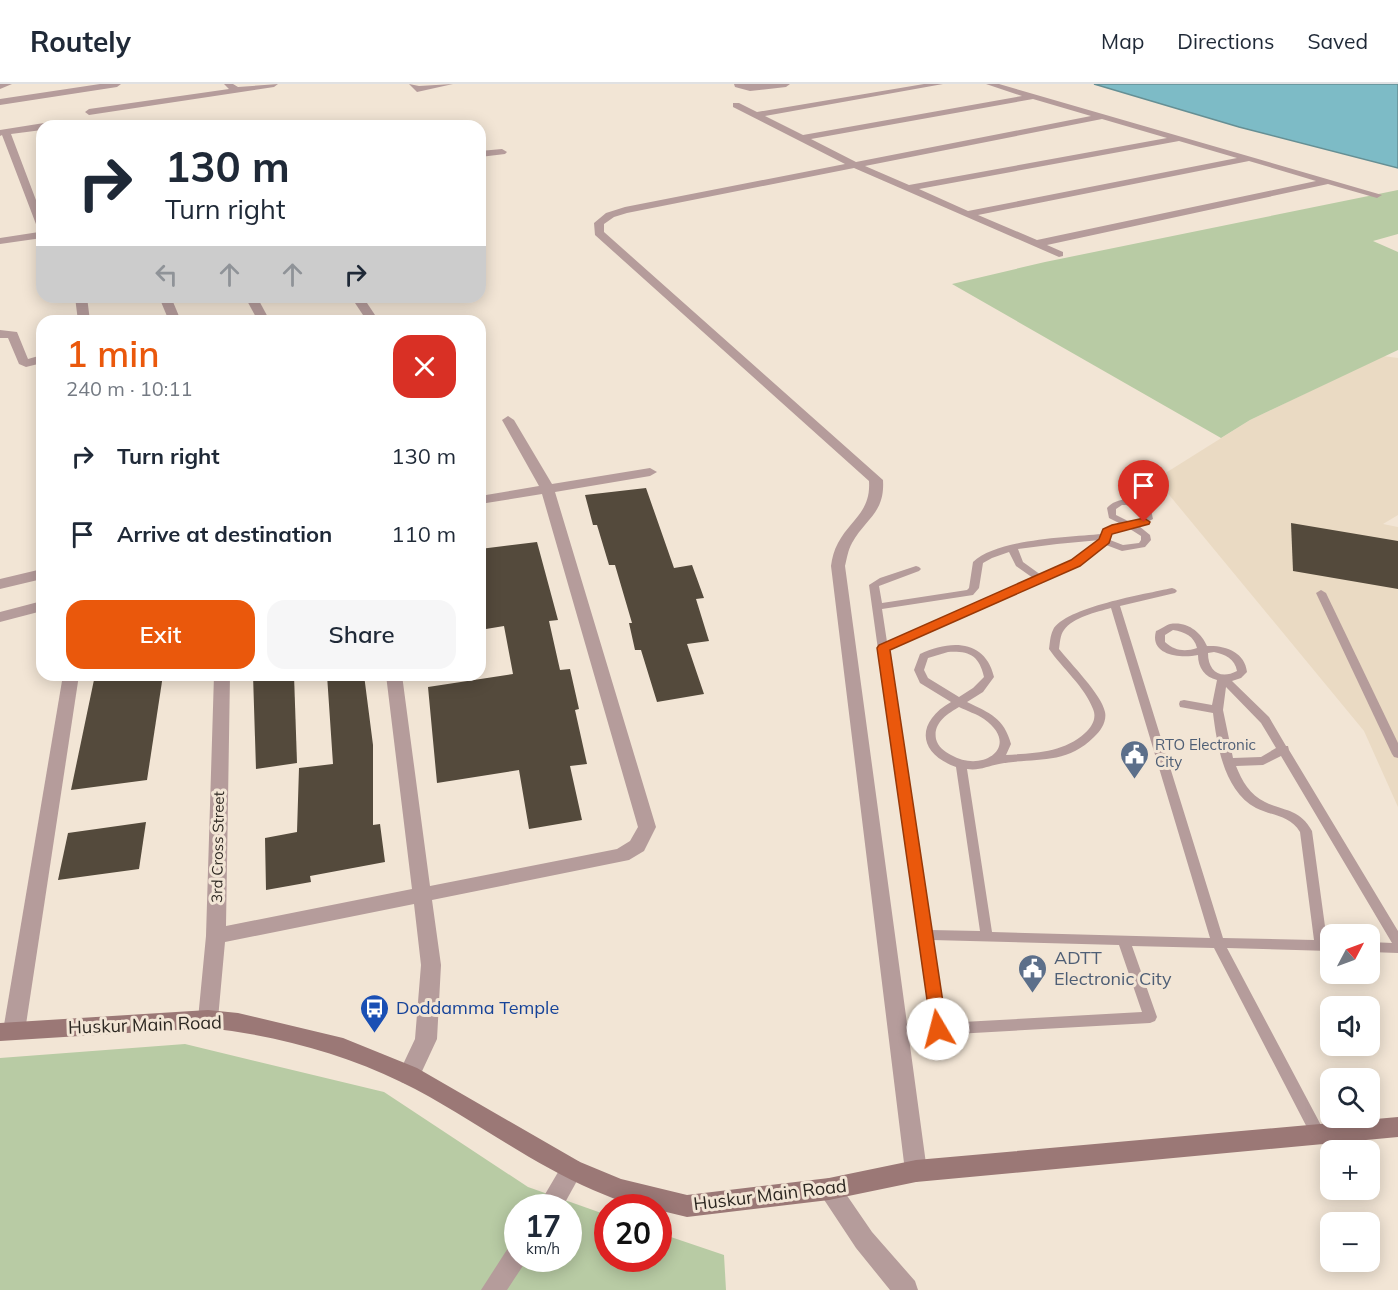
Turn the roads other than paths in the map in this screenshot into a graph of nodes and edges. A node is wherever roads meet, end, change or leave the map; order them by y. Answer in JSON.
{"nodes":[{"id":1,"x":8,"y":84,"type":"edge"},
{"id":2,"x":117,"y":84,"type":"edge"},
{"id":3,"x":274,"y":84,"type":"edge"},
{"id":4,"x":412,"y":84,"type":"edge"},
{"id":5,"x":449,"y":84,"type":"edge"},
{"id":6,"x":786,"y":84,"type":"edge"},
{"id":7,"x":939,"y":84,"type":"edge"},
{"id":8,"x":990,"y":84,"type":"edge"},
{"id":9,"x":738,"y":85,"type":"edge"},
{"id":10,"x":0,"y":86,"type":"edge"},
{"id":11,"x":232,"y":87,"type":"edge"},
{"id":12,"x":1034,"y":96,"type":"junction"},
{"id":13,"x":0,"y":102,"type":"edge"},
{"id":14,"x":736,"y":105,"type":"dead end"},
{"id":15,"x":89,"y":112,"type":"dead end"},
{"id":16,"x":756,"y":115,"type":"junction"},
{"id":17,"x":1103,"y":116,"type":"junction"},
{"id":18,"x":36,"y":127,"type":"edge"},
{"id":19,"x":3,"y":133,"type":"edge"},
{"id":20,"x":801,"y":138,"type":"junction"},
{"id":21,"x":1179,"y":138,"type":"junction"},
{"id":22,"x":502,"y":152,"type":"dead end"},
{"id":23,"x":486,"y":153,"type":"edge"},
{"id":24,"x":1250,"y":159,"type":"junction"},
{"id":25,"x":853,"y":164,"type":"junction"},
{"id":26,"x":1328,"y":181,"type":"junction"},
{"id":27,"x":908,"y":188,"type":"junction"},
{"id":28,"x":1377,"y":195,"type":"dead end"},
{"id":29,"x":967,"y":214,"type":"junction"},
{"id":30,"x":36,"y":215,"type":"edge"},
{"id":31,"x":36,"y":236,"type":"edge"},
{"id":32,"x":0,"y":241,"type":"edge"},
{"id":33,"x":1035,"y":244,"type":"junction"},
{"id":34,"x":1059,"y":254,"type":"dead end"},
{"id":35,"x":0,"y":334,"type":"edge"},
{"id":36,"x":36,"y":360,"type":"edge"},
{"id":37,"x":508,"y":420,"type":"dead end"},
{"id":38,"x":650,"y":472,"type":"dead end"},
{"id":39,"x":548,"y":490,"type":"junction"},
{"id":40,"x":486,"y":499,"type":"edge"},
{"id":41,"x":1104,"y":539,"type":"junction"},
{"id":42,"x":1013,"y":549,"type":"junction"},
{"id":43,"x":916,"y":569,"type":"dead end"},
{"id":44,"x":36,"y":575,"type":"edge"},
{"id":45,"x":1042,"y":579,"type":"junction"},
{"id":46,"x":0,"y":584,"type":"edge"},
{"id":47,"x":1172,"y":591,"type":"dead end"},
{"id":48,"x":1321,"y":593,"type":"dead end"},
{"id":49,"x":1115,"y":604,"type":"junction"},
{"id":50,"x":877,"y":607,"type":"junction"},
{"id":51,"x":36,"y":608,"type":"edge"},
{"id":52,"x":0,"y":617,"type":"edge"},
{"id":53,"x":883,"y":648,"type":"junction"},
{"id":54,"x":1223,"y":678,"type":"junction"},
{"id":55,"x":70,"y":681,"type":"edge"},
{"id":56,"x":222,"y":681,"type":"edge"},
{"id":57,"x":395,"y":681,"type":"edge"},
{"id":58,"x":960,"y":703,"type":"junction"},
{"id":59,"x":1184,"y":704,"type":"dead end"},
{"id":60,"x":1218,"y":710,"type":"junction"},
{"id":61,"x":1284,"y":749,"type":"junction"},
{"id":62,"x":1398,"y":754,"type":"edge"},
{"id":63,"x":997,"y":760,"type":"junction"},
{"id":64,"x":1229,"y":762,"type":"junction"},
{"id":65,"x":961,"y":765,"type":"junction"},
{"id":66,"x":422,"y":895,"type":"junction"},
{"id":67,"x":1322,"y":924,"type":"edge"},
{"id":68,"x":925,"y":935,"type":"junction"},
{"id":69,"x":216,"y":936,"type":"junction"},
{"id":70,"x":987,"y":937,"type":"junction"},
{"id":71,"x":1124,"y":941,"type":"junction"},
{"id":72,"x":1398,"y":942,"type":"edge"},
{"id":73,"x":1218,"y":943,"type":"junction"},
{"id":74,"x":1320,"y":946,"type":"edge"},
{"id":75,"x":1380,"y":947,"type":"edge"},
{"id":76,"x":1398,"y":948,"type":"edge"},
{"id":77,"x":208,"y":1019,"type":"junction"},
{"id":78,"x":7,"y":1031,"type":"edge"},
{"id":79,"x":409,"y":1075,"type":"junction"},
{"id":80,"x":1398,"y":1127,"type":"edge"},
{"id":81,"x":1318,"y":1134,"type":"junction"},
{"id":82,"x":573,"y":1170,"type":"junction"},
{"id":83,"x":916,"y":1171,"type":"junction"},
{"id":84,"x":829,"y":1189,"type":"junction"},
{"id":85,"x":557,"y":1194,"type":"edge"},
{"id":86,"x":505,"y":1272,"type":"edge"},
{"id":87,"x":493,"y":1290,"type":"edge"},
{"id":88,"x":906,"y":1290,"type":"edge"}],
"edges":[{"from":1,"to":10,"type":"street"},
{"from":2,"to":13,"type":"street"},
{"from":3,"to":11,"type":"street"},
{"from":4,"to":5,"type":"street"},
{"from":6,"to":9,"type":"street"},
{"from":7,"to":16,"type":"street"},
{"from":8,"to":12,"type":"street"},
{"from":11,"to":15,"type":"street"},
{"from":12,"to":17,"type":"street"},
{"from":12,"to":20,"type":"street"},
{"from":14,"to":16,"type":"street"},
{"from":16,"to":20,"type":"street"},
{"from":17,"to":21,"type":"street"},
{"from":17,"to":25,"type":"street"},
{"from":18,"to":19,"type":"street"},
{"from":19,"to":30,"type":"street"},
{"from":20,"to":25,"type":"street"},
{"from":21,"to":24,"type":"street"},
{"from":21,"to":27,"type":"street"},
{"from":22,"to":23,"type":"street"},
{"from":24,"to":26,"type":"street"},
{"from":24,"to":29,"type":"street"},
{"from":25,"to":27,"type":"street"},
{"from":25,"to":83,"type":"street"},
{"from":26,"to":28,"type":"street"},
{"from":26,"to":33,"type":"street"},
{"from":27,"to":29,"type":"street"},
{"from":29,"to":33,"type":"street"},
{"from":31,"to":32,"type":"street"},
{"from":33,"to":34,"type":"street"},
{"from":35,"to":36,"type":"street"},
{"from":37,"to":39,"type":"street"},
{"from":38,"to":39,"type":"street"},
{"from":39,"to":40,"type":"street"},
{"from":39,"to":66,"type":"street"},
{"from":41,"to":41,"type":"lane"},
{"from":41,"to":42,"type":"lane"},
{"from":41,"to":45,"type":"lane"},
{"from":42,"to":45,"type":"lane"},
{"from":42,"to":50,"type":"lane"},
{"from":43,"to":50,"type":"lane"},
{"from":44,"to":46,"type":"street"},
{"from":45,"to":53,"type":"lane"},
{"from":47,"to":49,"type":"lane"},
{"from":48,"to":62,"type":"lane"},
{"from":49,"to":63,"type":"lane"},
{"from":49,"to":73,"type":"lane"},
{"from":50,"to":53,"type":"lane"},
{"from":51,"to":52,"type":"street"},
{"from":53,"to":68,"type":"lane"},
{"from":54,"to":54,"type":"lane"},
{"from":54,"to":60,"type":"lane"},
{"from":54,"to":61,"type":"lane"},
{"from":55,"to":78,"type":"street"},
{"from":56,"to":69,"type":"street","name":"3rd Cross Street"},
{"from":57,"to":66,"type":"street"},
{"from":58,"to":58,"type":"lane"},
{"from":58,"to":63,"type":"lane"},
{"from":58,"to":65,"type":"lane"},
{"from":59,"to":60,"type":"lane"},
{"from":60,"to":64,"type":"lane"},
{"from":61,"to":64,"type":"lane"},
{"from":61,"to":72,"type":"lane"},
{"from":63,"to":65,"type":"lane"},
{"from":64,"to":67,"type":"lane"},
{"from":65,"to":70,"type":"lane"},
{"from":66,"to":69,"type":"street"},
{"from":66,"to":79,"type":"street"},
{"from":68,"to":70,"type":"lane"},
{"from":68,"to":71,"type":"lane"},
{"from":69,"to":77,"type":"street","name":"3rd Cross Street"},
{"from":70,"to":71,"type":"lane"},
{"from":71,"to":73,"type":"lane"},
{"from":73,"to":74,"type":"lane"},
{"from":73,"to":81,"type":"lane"},
{"from":75,"to":76,"type":"lane"},
{"from":77,"to":78,"type":"main road","name":"Huskur Main Road"},
{"from":77,"to":79,"type":"main road","name":"Huskur Main Road"},
{"from":79,"to":82,"type":"main road","name":"Huskur Main Road"},
{"from":80,"to":81,"type":"main road","name":"Huskur Main Road"},
{"from":81,"to":83,"type":"main road","name":"Huskur Main Road"},
{"from":82,"to":84,"type":"main road","name":"Huskur Main Road"},
{"from":82,"to":85,"type":"street"},
{"from":83,"to":84,"type":"main road","name":"Huskur Main Road"},
{"from":84,"to":88,"type":"street"},
{"from":86,"to":87,"type":"street"}]}
